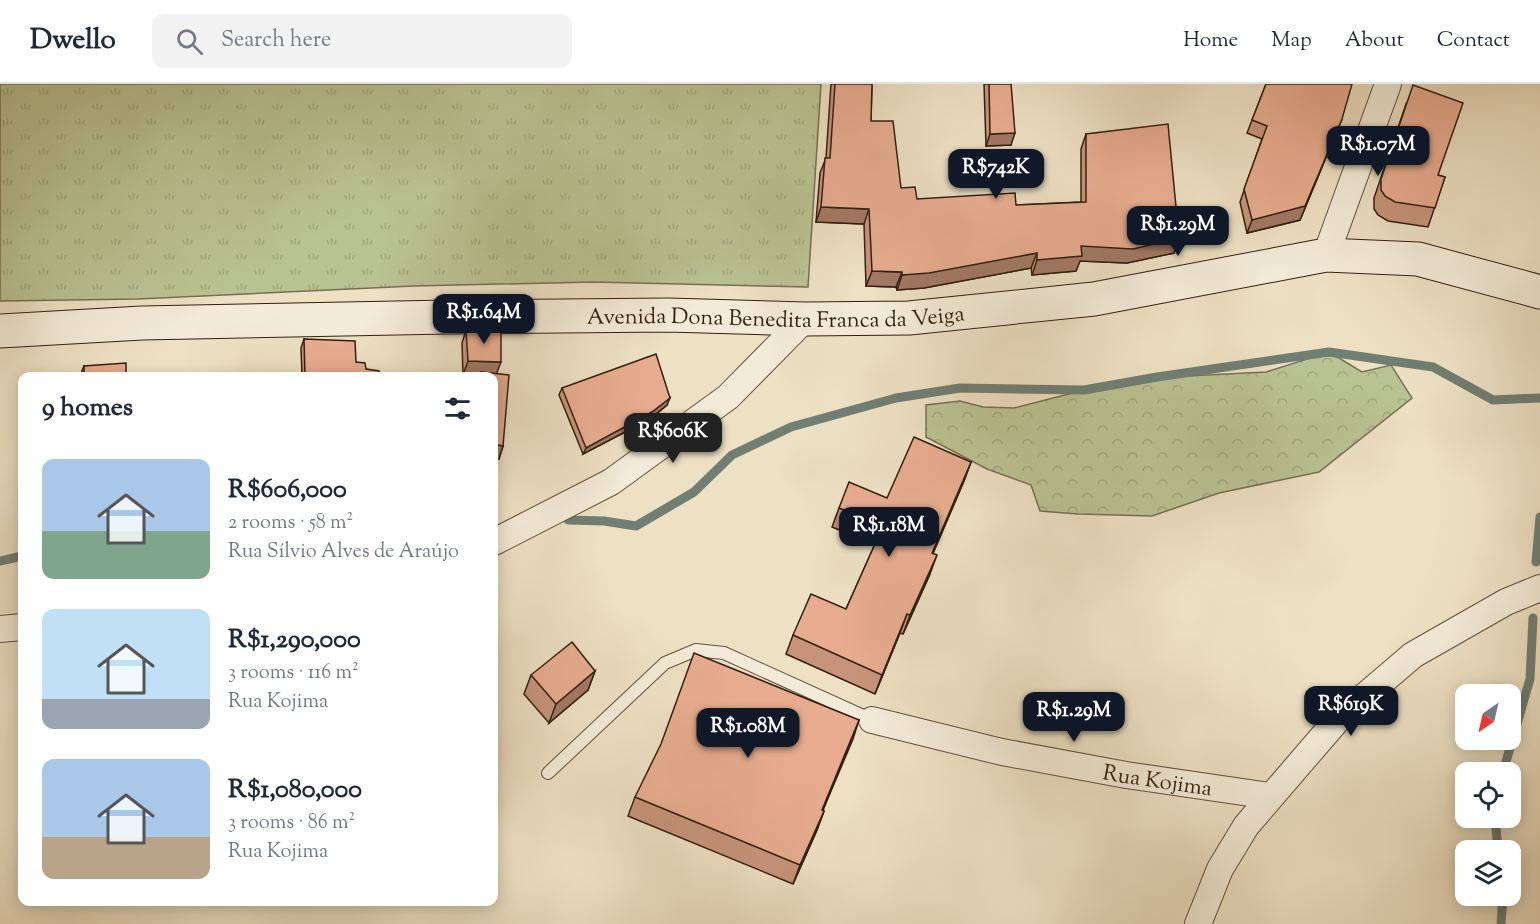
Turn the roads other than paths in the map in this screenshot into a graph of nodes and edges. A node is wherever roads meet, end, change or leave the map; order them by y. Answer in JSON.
{"nodes":[{"id":1,"x":1388,"y":84,"type":"edge"},
{"id":2,"x":1326,"y":255,"type":"junction"},
{"id":3,"x":1540,"y":292,"type":"edge"},
{"id":4,"x":805,"y":319,"type":"junction"},
{"id":5,"x":0,"y":331,"type":"edge"},
{"id":6,"x":498,"y":540,"type":"edge"},
{"id":7,"x":1540,"y":588,"type":"edge"},
{"id":8,"x":18,"y":627,"type":"edge"},
{"id":9,"x":0,"y":629,"type":"edge"},
{"id":10,"x":872,"y":720,"type":"joint"},
{"id":11,"x":548,"y":773,"type":"dead end"},
{"id":12,"x":1270,"y":796,"type":"junction"},
{"id":13,"x":1198,"y":924,"type":"edge"}],
"edges":[{"from":1,"to":2,"type":"street"},
{"from":2,"to":3,"type":"main road","name":"Avenida Dona Benedita Franca da Veiga"},
{"from":2,"to":4,"type":"main road","name":"Avenida Dona Benedita Franca da Veiga"},
{"from":4,"to":5,"type":"main road","name":"Avenida Dona Benedita Franca da Veiga"},
{"from":4,"to":6,"type":"street"},
{"from":7,"to":12,"type":"street"},
{"from":8,"to":9,"type":"street"},
{"from":10,"to":11,"type":"lane"},
{"from":10,"to":12,"type":"street","name":"Rua Kojima"},
{"from":12,"to":13,"type":"street"}]}
